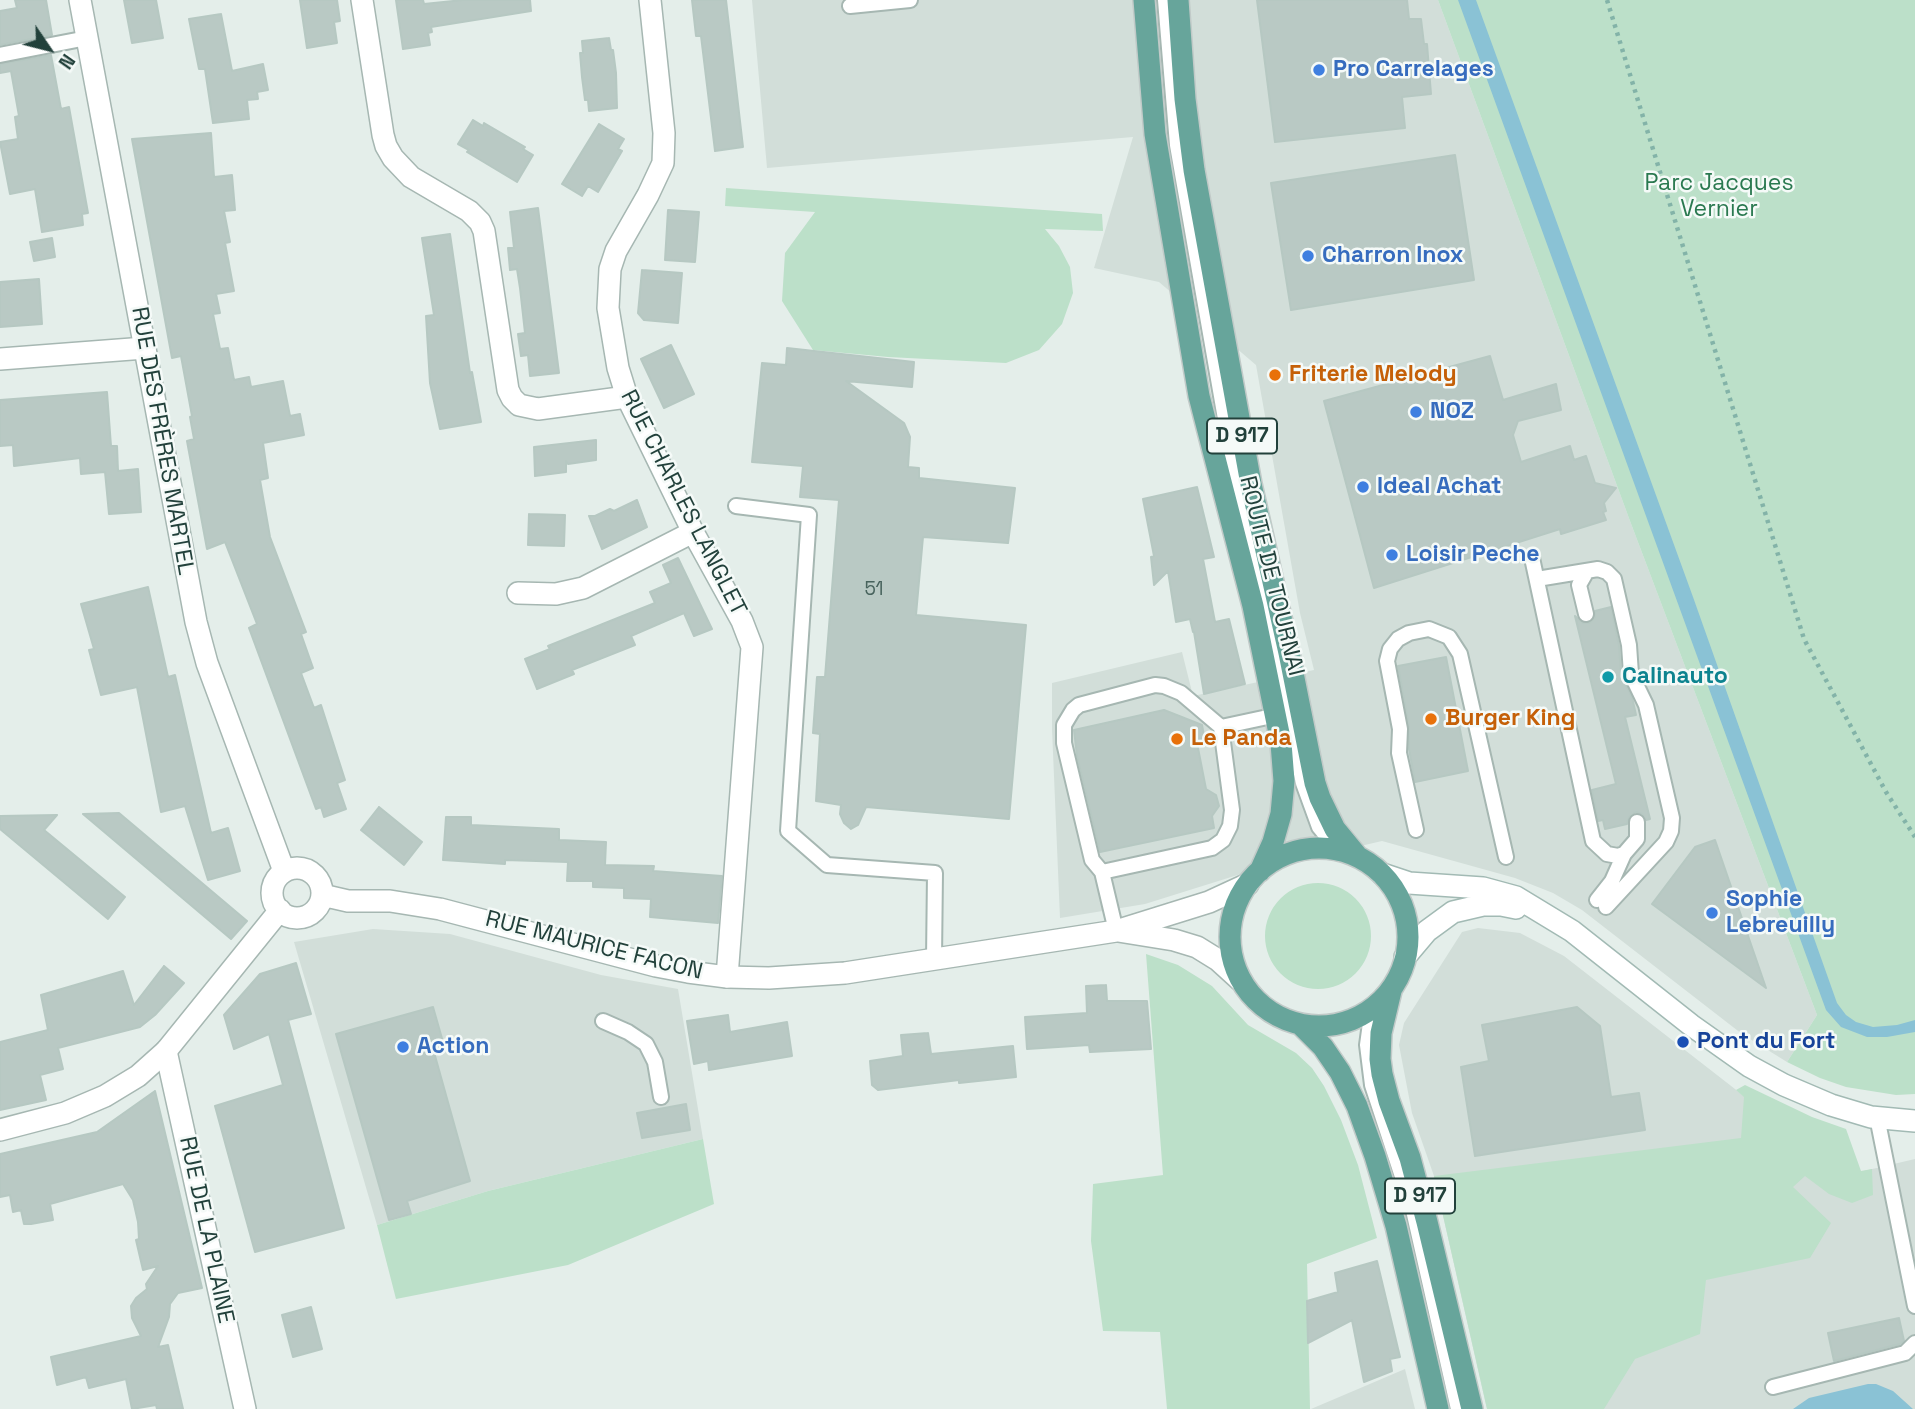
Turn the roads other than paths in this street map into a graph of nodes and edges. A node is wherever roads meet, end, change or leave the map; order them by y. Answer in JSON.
{"nodes":[{"id":1,"x":80,"y":0,"type":"edge"},
{"id":2,"x":362,"y":0,"type":"edge"},
{"id":3,"x":650,"y":0,"type":"edge"},
{"id":4,"x":910,"y":0,"type":"edge"},
{"id":5,"x":1144,"y":0,"type":"edge"},
{"id":6,"x":1165,"y":0,"type":"edge"},
{"id":7,"x":1178,"y":0,"type":"edge"},
{"id":8,"x":850,"y":6,"type":"dead end"},
{"id":9,"x":87,"y":38,"type":"junction"},
{"id":10,"x":0,"y":55,"type":"edge"},
{"id":11,"x":145,"y":348,"type":"junction"},
{"id":12,"x":0,"y":359,"type":"edge"},
{"id":13,"x":627,"y":397,"type":"junction"},
{"id":14,"x":736,"y":506,"type":"dead end"},
{"id":15,"x":693,"y":532,"type":"junction"},
{"id":16,"x":1532,"y":558,"type":"dead end"},
{"id":17,"x":1587,"y":571,"type":"junction"},
{"id":18,"x":1537,"y":579,"type":"junction"},
{"id":19,"x":518,"y":593,"type":"dead end"},
{"id":20,"x":1586,"y":614,"type":"dead end"},
{"id":21,"x":1277,"y":716,"type":"junction"},
{"id":22,"x":1221,"y":727,"type":"junction"},
{"id":23,"x":1637,"y":822,"type":"dead end"},
{"id":24,"x":1416,"y":830,"type":"dead end"},
{"id":25,"x":1338,"y":850,"type":"junction"},
{"id":26,"x":1624,"y":854,"type":"junction"},
{"id":27,"x":1358,"y":857,"type":"junction"},
{"id":28,"x":1506,"y":857,"type":"dead end"},
{"id":29,"x":284,"y":872,"type":"junction"},
{"id":30,"x":1102,"y":872,"type":"junction"},
{"id":31,"x":1382,"y":874,"type":"junction"},
{"id":32,"x":1254,"y":877,"type":"junction"},
{"id":33,"x":322,"y":895,"type":"junction"},
{"id":34,"x":280,"y":910,"type":"junction"},
{"id":35,"x":1560,"y":923,"type":"junction"},
{"id":36,"x":1116,"y":931,"type":"junction"},
{"id":37,"x":1405,"y":957,"type":"junction"},
{"id":38,"x":934,"y":960,"type":"junction"},
{"id":39,"x":727,"y":977,"type":"junction"},
{"id":40,"x":1240,"y":979,"type":"junction"},
{"id":41,"x":1393,"y":985,"type":"junction"},
{"id":42,"x":1376,"y":1005,"type":"junction"},
{"id":43,"x":603,"y":1021,"type":"dead end"},
{"id":44,"x":1300,"y":1024,"type":"junction"},
{"id":45,"x":166,"y":1051,"type":"junction"},
{"id":46,"x":661,"y":1097,"type":"dead end"},
{"id":47,"x":1877,"y":1118,"type":"junction"},
{"id":48,"x":1915,"y":1121,"type":"edge"},
{"id":49,"x":0,"y":1130,"type":"edge"},
{"id":50,"x":1915,"y":1306,"type":"edge"},
{"id":51,"x":1915,"y":1343,"type":"edge"},
{"id":52,"x":1773,"y":1387,"type":"dead end"},
{"id":53,"x":245,"y":1409,"type":"edge"},
{"id":54,"x":1438,"y":1409,"type":"edge"},
{"id":55,"x":1458,"y":1409,"type":"edge"},
{"id":56,"x":1472,"y":1409,"type":"edge"}],
"edges":[{"from":1,"to":9,"type":"street","name":"RUE DES FRÈRES MARTEL"},
{"from":2,"to":13,"type":"street"},
{"from":3,"to":13,"type":"street","name":"RUE CHARLES LANGLET"},
{"from":4,"to":8,"type":"lane"},
{"from":5,"to":21,"type":"main road","name":"ROUTE DE TOURNAI","number":"D 917"},
{"from":6,"to":25,"type":"lane"},
{"from":7,"to":27,"type":"main road","name":"ROUTE DE TOURNAI","number":"D 917"},
{"from":9,"to":10,"type":"lane"},
{"from":9,"to":11,"type":"street","name":"RUE DES FRÈRES MARTEL"},
{"from":11,"to":12,"type":"street"},
{"from":11,"to":29,"type":"street","name":"RUE DES FRÈRES MARTEL"},
{"from":13,"to":15,"type":"street","name":"RUE CHARLES LANGLET"},
{"from":14,"to":38,"type":"lane"},
{"from":15,"to":19,"type":"street"},
{"from":15,"to":39,"type":"street","name":"RUE CHARLES LANGLET"},
{"from":16,"to":18,"type":"lane"},
{"from":17,"to":18,"type":"lane"},
{"from":17,"to":20,"type":"lane"},
{"from":17,"to":26,"type":"lane"},
{"from":18,"to":26,"type":"lane"},
{"from":21,"to":22,"type":"lane"},
{"from":21,"to":32,"type":"main road","name":"ROUTE DE TOURNAI","number":"D 917"},
{"from":22,"to":30,"type":"lane"},
{"from":22,"to":30,"type":"lane"},
{"from":23,"to":26,"type":"lane"},
{"from":24,"to":28,"type":"lane"},
{"from":25,"to":27,"type":"main road"},
{"from":25,"to":32,"type":"main road"},
{"from":27,"to":31,"type":"main road"},
{"from":29,"to":33,"type":"street"},
{"from":29,"to":34,"type":"street"},
{"from":30,"to":36,"type":"lane"},
{"from":31,"to":35,"type":"street"},
{"from":31,"to":37,"type":"main road"},
{"from":32,"to":36,"type":"street","name":"RUE MAURICE FACON"},
{"from":32,"to":40,"type":"main road"},
{"from":33,"to":34,"type":"street"},
{"from":33,"to":39,"type":"street","name":"RUE MAURICE FACON"},
{"from":34,"to":45,"type":"street"},
{"from":35,"to":37,"type":"street"},
{"from":35,"to":47,"type":"street"},
{"from":36,"to":38,"type":"street","name":"RUE MAURICE FACON"},
{"from":36,"to":40,"type":"street","name":"RUE MAURICE FACON"},
{"from":37,"to":41,"type":"main road"},
{"from":38,"to":39,"type":"street","name":"RUE MAURICE FACON"},
{"from":40,"to":44,"type":"main road"},
{"from":41,"to":42,"type":"main road"},
{"from":41,"to":56,"type":"main road","number":"D 917"},
{"from":42,"to":44,"type":"main road"},
{"from":42,"to":55,"type":"lane"},
{"from":43,"to":46,"type":"lane"},
{"from":44,"to":54,"type":"main road","number":"D 917"},
{"from":45,"to":49,"type":"street"},
{"from":45,"to":53,"type":"street","name":"RUE DE LA PLAINE"},
{"from":47,"to":48,"type":"street"},
{"from":47,"to":50,"type":"lane"},
{"from":51,"to":52,"type":"lane"}]}
